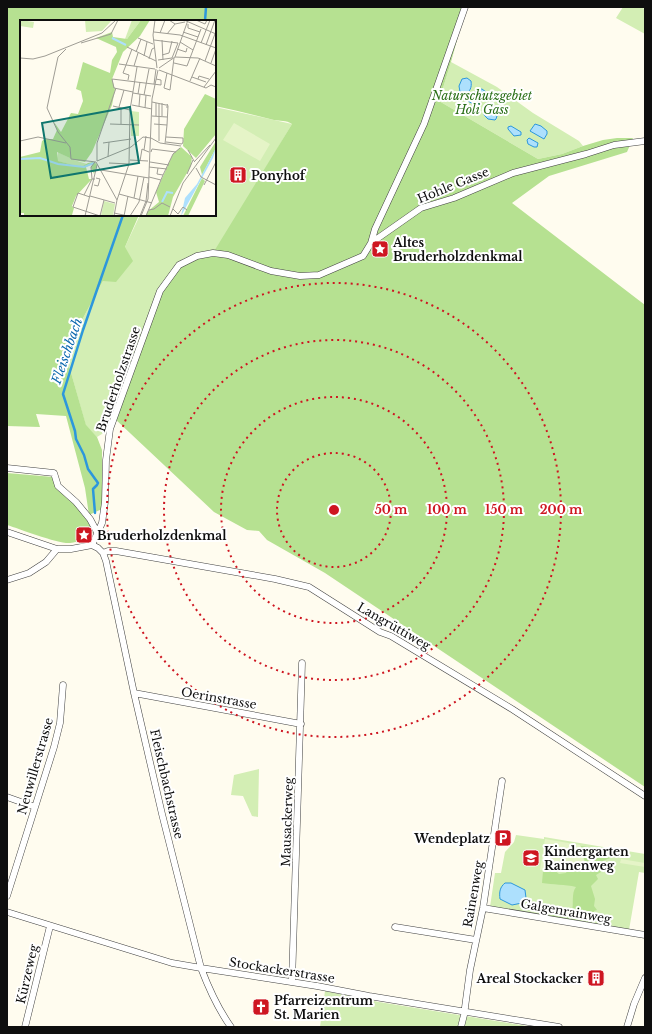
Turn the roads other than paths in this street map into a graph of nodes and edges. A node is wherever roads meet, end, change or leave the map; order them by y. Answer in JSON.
{"nodes":[{"id":1,"x":466,"y":7,"type":"edge"},
{"id":2,"x":645,"y":140,"type":"edge"},
{"id":3,"x":371,"y":243,"type":"junction"},
{"id":4,"x":160,"y":291,"type":"joint"},
{"id":5,"x":7,"y":468,"type":"edge"},
{"id":6,"x":7,"y":532,"type":"edge"},
{"id":7,"x":97,"y":532,"type":"junction"},
{"id":8,"x":92,"y":545,"type":"junction"},
{"id":9,"x":57,"y":549,"type":"junction"},
{"id":10,"x":104,"y":553,"type":"junction"},
{"id":11,"x":7,"y":580,"type":"edge"},
{"id":12,"x":302,"y":663,"type":"dead end"},
{"id":13,"x":63,"y":685,"type":"dead end"},
{"id":14,"x":134,"y":693,"type":"junction"},
{"id":15,"x":300,"y":724,"type":"junction"},
{"id":16,"x":502,"y":781,"type":"dead end"},
{"id":17,"x":7,"y":796,"type":"edge"},
{"id":18,"x":645,"y":796,"type":"edge"},
{"id":19,"x":35,"y":807,"type":"junction"},
{"id":20,"x":7,"y":896,"type":"edge"},
{"id":21,"x":483,"y":908,"type":"junction"},
{"id":22,"x":7,"y":912,"type":"edge"},
{"id":23,"x":50,"y":926,"type":"junction"},
{"id":24,"x":395,"y":927,"type":"dead end"},
{"id":25,"x":645,"y":935,"type":"edge"},
{"id":26,"x":476,"y":940,"type":"junction"},
{"id":27,"x":201,"y":968,"type":"junction"},
{"id":28,"x":645,"y":978,"type":"edge"},
{"id":29,"x":292,"y":982,"type":"junction"},
{"id":30,"x":465,"y":1011,"type":"junction"},
{"id":31,"x":25,"y":1027,"type":"edge"},
{"id":32,"x":231,"y":1027,"type":"edge"},
{"id":33,"x":461,"y":1027,"type":"edge"},
{"id":34,"x":559,"y":1027,"type":"edge"},
{"id":35,"x":627,"y":1027,"type":"edge"}],
"edges":[{"from":1,"to":3,"type":"street"},
{"from":2,"to":3,"type":"street","name":"Hohle Gasse"},
{"from":3,"to":4,"type":"street","name":"Hohle Gasse"},
{"from":4,"to":7,"type":"street","name":"Bruderholzstrasse"},
{"from":5,"to":7,"type":"street"},
{"from":6,"to":9,"type":"street"},
{"from":7,"to":8,"type":"street","name":"Bruderholzstrasse"},
{"from":8,"to":9,"type":"street"},
{"from":8,"to":10,"type":"street"},
{"from":9,"to":11,"type":"street"},
{"from":10,"to":14,"type":"street","name":"Fleischbachstrasse"},
{"from":10,"to":18,"type":"street","name":"Langrüttiweg"},
{"from":12,"to":15,"type":"street","name":"Mausackerweg"},
{"from":13,"to":19,"type":"street","name":"Neuwillerstrasse"},
{"from":14,"to":15,"type":"street","name":"Oerinstrasse"},
{"from":14,"to":27,"type":"street","name":"Fleischbachstrasse"},
{"from":15,"to":29,"type":"street","name":"Mausackerweg"},
{"from":16,"to":21,"type":"street","name":"Rainenweg"},
{"from":17,"to":19,"type":"street"},
{"from":19,"to":20,"type":"street","name":"Neuwillerstrasse"},
{"from":21,"to":25,"type":"street","name":"Galgenrainweg"},
{"from":21,"to":26,"type":"street","name":"Rainenweg"},
{"from":22,"to":23,"type":"street","name":"Stockackerstrasse"},
{"from":23,"to":27,"type":"street","name":"Stockackerstrasse"},
{"from":23,"to":31,"type":"street","name":"Kürzeweg"},
{"from":24,"to":26,"type":"street"},
{"from":26,"to":30,"type":"street","name":"Rainenweg"},
{"from":27,"to":29,"type":"street","name":"Stockackerstrasse"},
{"from":27,"to":32,"type":"street","name":"Fleischbachstrasse"},
{"from":28,"to":35,"type":"street"},
{"from":29,"to":30,"type":"street","name":"Stockackerstrasse"},
{"from":30,"to":33,"type":"street","name":"Rainenweg"},
{"from":30,"to":34,"type":"street","name":"Stockackerstrasse"}]}
